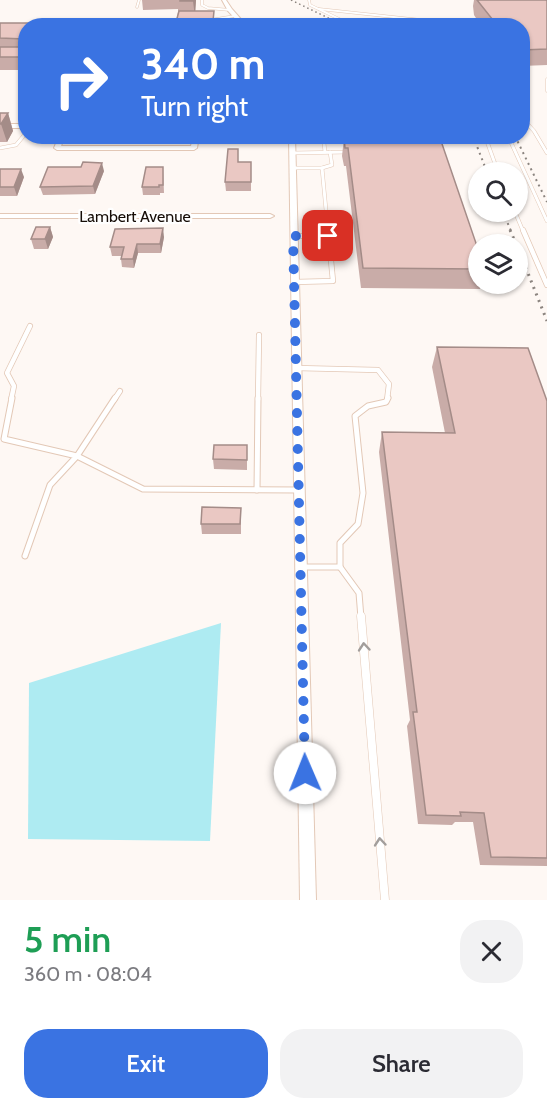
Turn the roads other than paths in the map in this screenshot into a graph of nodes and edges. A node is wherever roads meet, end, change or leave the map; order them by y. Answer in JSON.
{"nodes":[{"id":1,"x":139,"y":0,"type":"edge"},
{"id":2,"x":202,"y":0,"type":"edge"},
{"id":3,"x":224,"y":0,"type":"edge"},
{"id":4,"x":309,"y":0,"type":"edge"},
{"id":5,"x":137,"y":7,"type":"dead end"},
{"id":6,"x":319,"y":9,"type":"junction"},
{"id":7,"x":230,"y":10,"type":"junction"},
{"id":8,"x":235,"y":16,"type":"joint"},
{"id":9,"x":219,"y":18,"type":"edge"},
{"id":10,"x":338,"y":18,"type":"edge"},
{"id":11,"x":403,"y":18,"type":"edge"},
{"id":12,"x":547,"y":79,"type":"edge"},
{"id":13,"x":547,"y":91,"type":"edge"},
{"id":14,"x":0,"y":126,"type":"edge"},
{"id":15,"x":18,"y":126,"type":"edge"},
{"id":16,"x":530,"y":127,"type":"edge"},
{"id":17,"x":20,"y":144,"type":"edge"},
{"id":18,"x":59,"y":144,"type":"edge"},
{"id":19,"x":195,"y":144,"type":"edge"},
{"id":20,"x":292,"y":144,"type":"edge"},
{"id":21,"x":324,"y":144,"type":"edge"},
{"id":22,"x":487,"y":144,"type":"edge"},
{"id":23,"x":512,"y":144,"type":"edge"},
{"id":24,"x":0,"y":148,"type":"edge"},
{"id":25,"x":328,"y":152,"type":"junction"},
{"id":26,"x":352,"y":152,"type":"edge"},
{"id":27,"x":293,"y":153,"type":"junction"},
{"id":28,"x":547,"y":153,"type":"edge"},
{"id":29,"x":494,"y":162,"type":"edge"},
{"id":30,"x":292,"y":168,"type":"junction"},
{"id":31,"x":322,"y":168,"type":"junction"},
{"id":32,"x":0,"y":216,"type":"edge"},
{"id":33,"x":270,"y":216,"type":"dead end"},
{"id":34,"x":519,"y":222,"type":"edge"},
{"id":35,"x":547,"y":222,"type":"edge"},
{"id":36,"x":293,"y":236,"type":"junction"},
{"id":37,"x":328,"y":236,"type":"junction"},
{"id":38,"x":295,"y":282,"type":"junction"},
{"id":39,"x":547,"y":285,"type":"edge"},
{"id":40,"x":30,"y":326,"type":"dead end"},
{"id":41,"x":259,"y":335,"type":"dead end"},
{"id":42,"x":296,"y":368,"type":"junction"},
{"id":43,"x":120,"y":391,"type":"dead end"},
{"id":44,"x":77,"y":456,"type":"junction"},
{"id":45,"x":257,"y":490,"type":"junction"},
{"id":46,"x":299,"y":490,"type":"junction"},
{"id":47,"x":25,"y":556,"type":"dead end"},
{"id":48,"x":300,"y":567,"type":"junction"},
{"id":49,"x":340,"y":567,"type":"junction"},
{"id":50,"x":308,"y":900,"type":"edge"},
{"id":51,"x":385,"y":900,"type":"edge"}],
"edges":[{"from":1,"to":5,"type":"lane"},
{"from":2,"to":7,"type":"lane"},
{"from":3,"to":7,"type":"street"},
{"from":4,"to":6,"type":"lane"},
{"from":6,"to":10,"type":"lane"},
{"from":6,"to":11,"type":"lane"},
{"from":7,"to":8,"type":"street"},
{"from":8,"to":9,"type":"lane"},
{"from":12,"to":13,"type":"lane"},
{"from":14,"to":15,"type":"street"},
{"from":16,"to":28,"type":"lane"},
{"from":17,"to":24,"type":"lane"},
{"from":18,"to":19,"type":"street"},
{"from":20,"to":27,"type":"street"},
{"from":21,"to":25,"type":"lane"},
{"from":22,"to":29,"type":"lane"},
{"from":23,"to":35,"type":"lane"},
{"from":25,"to":26,"type":"lane"},
{"from":25,"to":27,"type":"lane"},
{"from":25,"to":31,"type":"lane"},
{"from":27,"to":30,"type":"street"},
{"from":30,"to":31,"type":"lane"},
{"from":30,"to":36,"type":"street"},
{"from":31,"to":37,"type":"lane"},
{"from":32,"to":33,"type":"street","name":"Lambert Avenue"},
{"from":34,"to":39,"type":"lane"},
{"from":36,"to":37,"type":"lane"},
{"from":36,"to":38,"type":"street"},
{"from":37,"to":38,"type":"lane"},
{"from":38,"to":42,"type":"street"},
{"from":40,"to":44,"type":"lane"},
{"from":41,"to":45,"type":"lane"},
{"from":42,"to":46,"type":"street"},
{"from":42,"to":49,"type":"lane"},
{"from":43,"to":44,"type":"lane"},
{"from":44,"to":45,"type":"lane"},
{"from":44,"to":47,"type":"lane"},
{"from":45,"to":46,"type":"lane"},
{"from":46,"to":48,"type":"street"},
{"from":48,"to":49,"type":"lane"},
{"from":48,"to":50,"type":"street"},
{"from":51,"to":49,"type":"lane","one_way":true}]}
